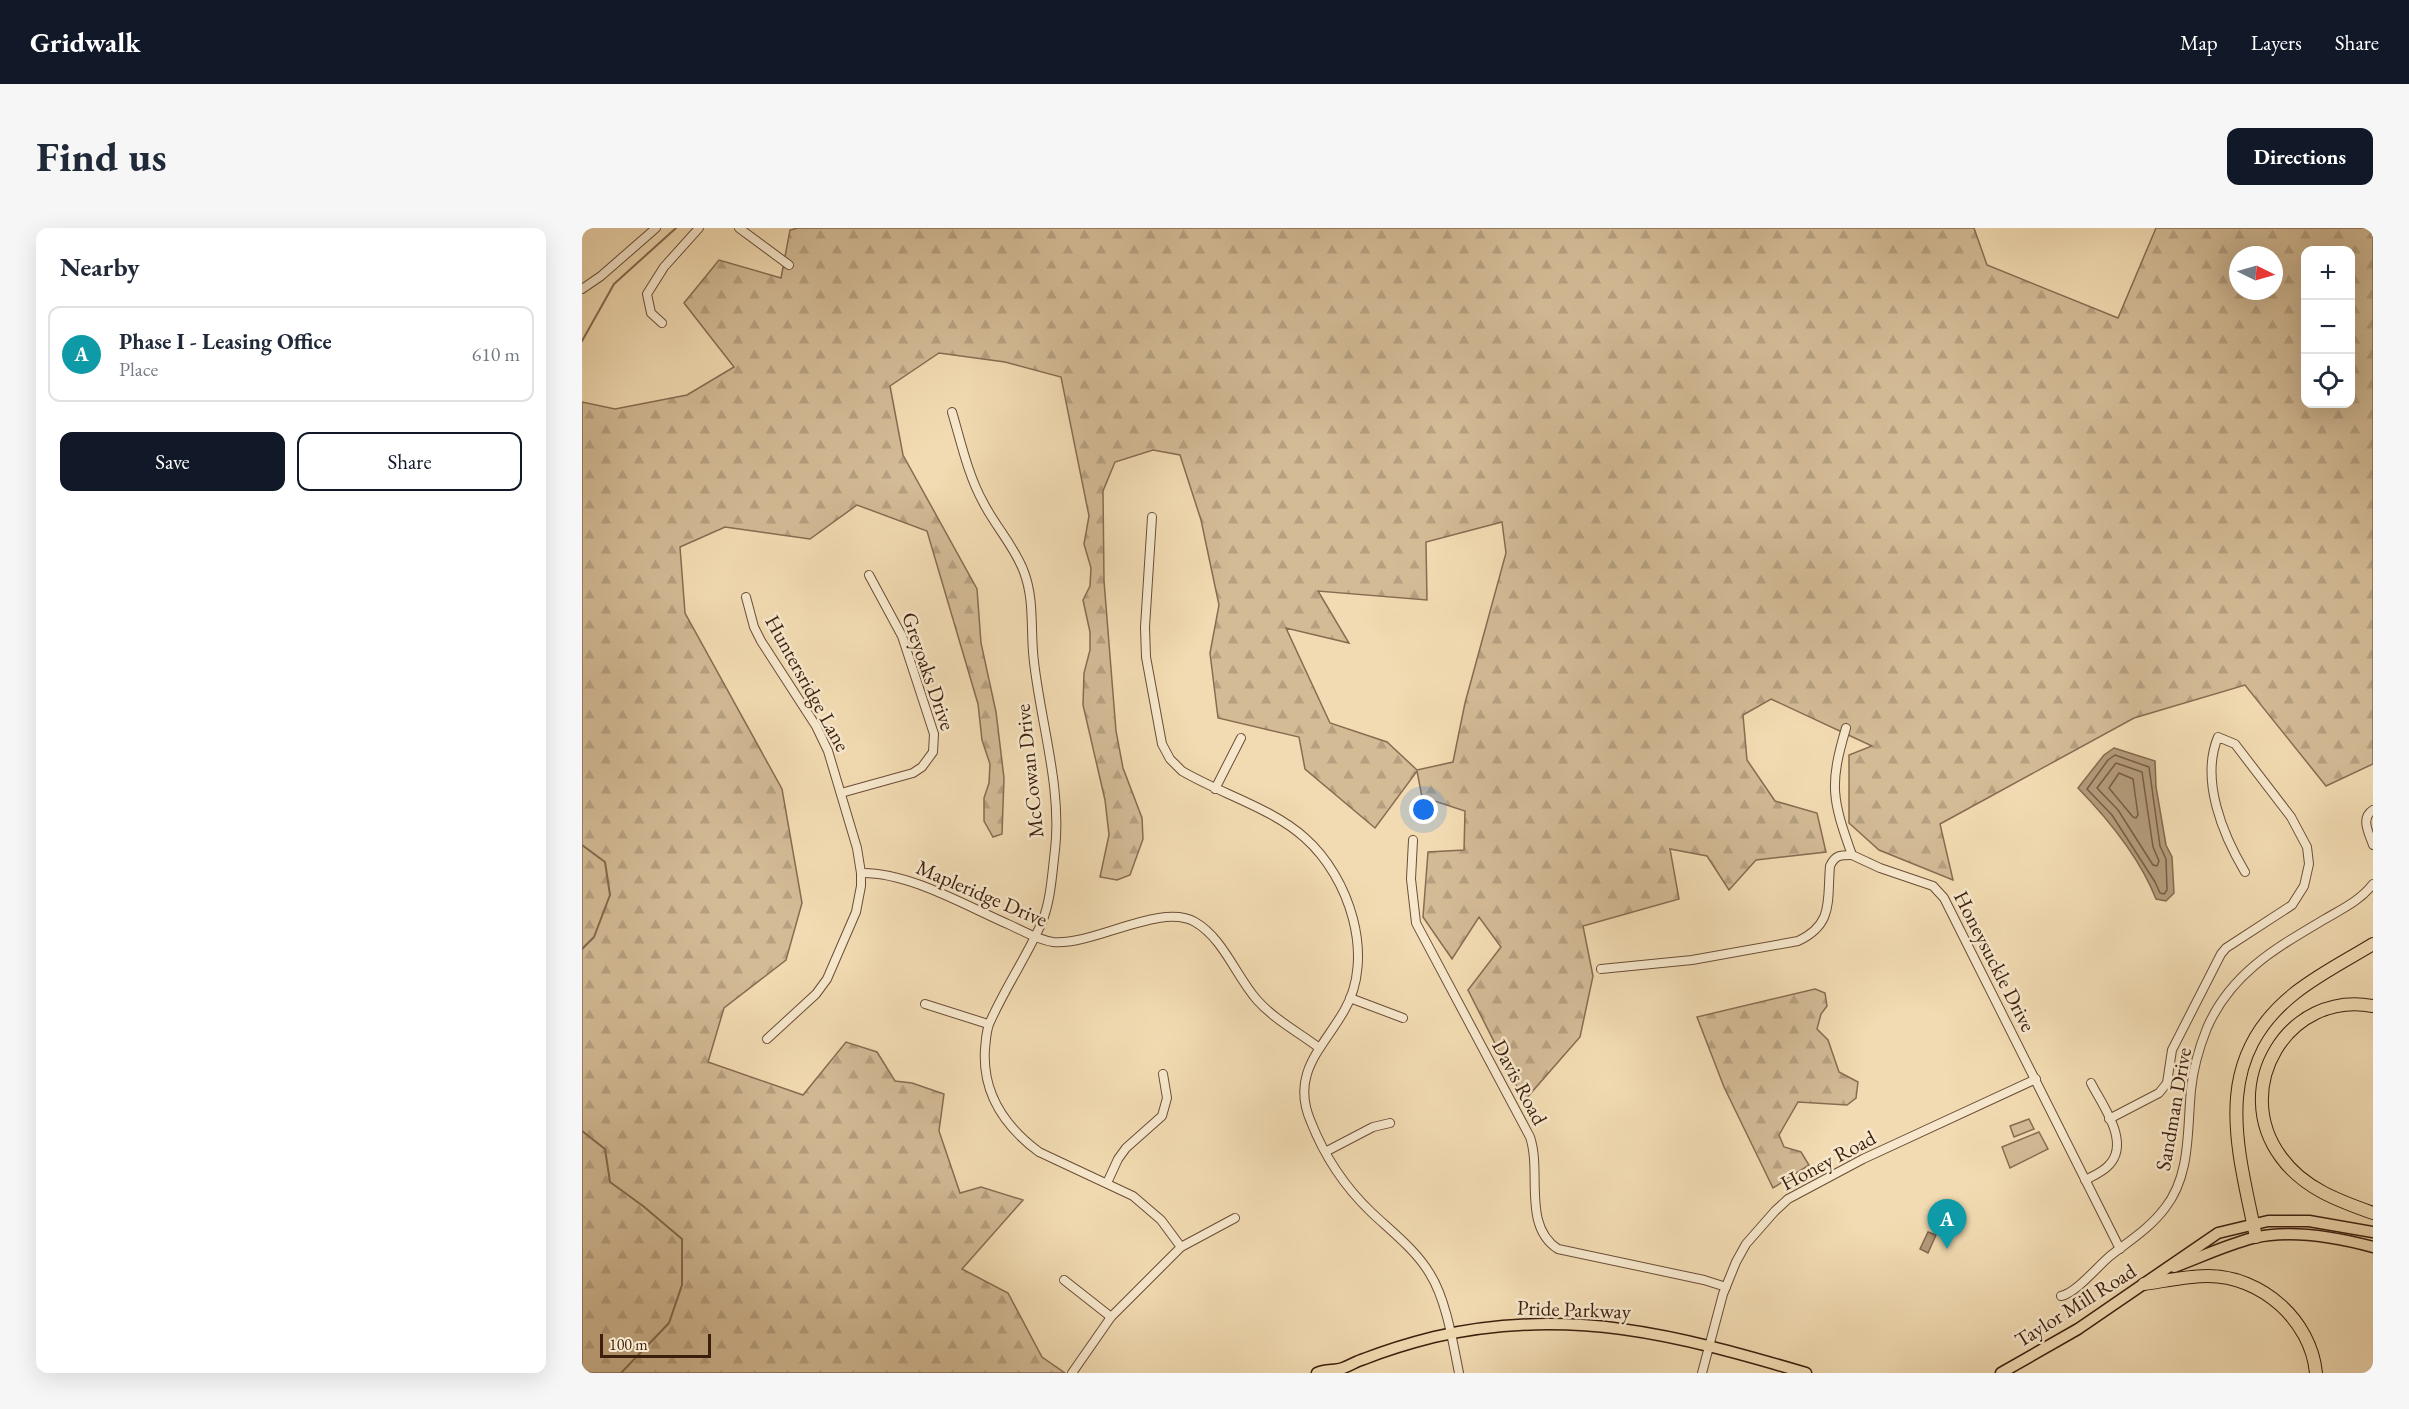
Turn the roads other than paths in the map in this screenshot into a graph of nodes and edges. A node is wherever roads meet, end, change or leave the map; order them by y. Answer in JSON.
{"nodes":[{"id":1,"x":656,"y":228,"type":"edge"},
{"id":2,"x":699,"y":228,"type":"edge"},
{"id":3,"x":740,"y":228,"type":"edge"},
{"id":4,"x":789,"y":265,"type":"dead end"},
{"id":5,"x":582,"y":289,"type":"edge"},
{"id":6,"x":662,"y":323,"type":"dead end"},
{"id":7,"x":952,"y":412,"type":"dead end"},
{"id":8,"x":1152,"y":517,"type":"dead end"},
{"id":9,"x":869,"y":575,"type":"dead end"},
{"id":10,"x":746,"y":597,"type":"dead end"},
{"id":11,"x":1846,"y":728,"type":"dead end"},
{"id":12,"x":1241,"y":738,"type":"dead end"},
{"id":13,"x":1215,"y":789,"type":"junction"},
{"id":14,"x":841,"y":793,"type":"junction"},
{"id":15,"x":2373,"y":810,"type":"edge"},
{"id":16,"x":1413,"y":840,"type":"dead end"},
{"id":17,"x":2373,"y":845,"type":"edge"},
{"id":18,"x":1852,"y":855,"type":"junction"},
{"id":19,"x":2245,"y":872,"type":"dead end"},
{"id":20,"x":861,"y":873,"type":"junction"},
{"id":21,"x":2373,"y":884,"type":"edge"},
{"id":22,"x":1035,"y":936,"type":"junction"},
{"id":23,"x":2373,"y":944,"type":"edge"},
{"id":24,"x":1601,"y":969,"type":"dead end"},
{"id":25,"x":1350,"y":998,"type":"junction"},
{"id":26,"x":924,"y":1004,"type":"dead end"},
{"id":27,"x":2373,"y":1006,"type":"edge"},
{"id":28,"x":1403,"y":1018,"type":"dead end"},
{"id":29,"x":988,"y":1024,"type":"junction"},
{"id":30,"x":767,"y":1040,"type":"dead end"},
{"id":31,"x":1318,"y":1047,"type":"junction"},
{"id":32,"x":1163,"y":1074,"type":"dead end"},
{"id":33,"x":2036,"y":1080,"type":"junction"},
{"id":34,"x":2091,"y":1083,"type":"dead end"},
{"id":35,"x":2109,"y":1119,"type":"junction"},
{"id":36,"x":1390,"y":1123,"type":"dead end"},
{"id":37,"x":1326,"y":1151,"type":"junction"},
{"id":38,"x":2085,"y":1180,"type":"junction"},
{"id":39,"x":1107,"y":1183,"type":"junction"},
{"id":40,"x":2373,"y":1213,"type":"edge"},
{"id":41,"x":1235,"y":1218,"type":"dead end"},
{"id":42,"x":2253,"y":1223,"type":"junction"},
{"id":43,"x":2373,"y":1232,"type":"edge"},
{"id":44,"x":2256,"y":1238,"type":"junction"},
{"id":45,"x":1181,"y":1247,"type":"junction"},
{"id":46,"x":2373,"y":1247,"type":"edge"},
{"id":47,"x":2120,"y":1249,"type":"junction"},
{"id":48,"x":2169,"y":1269,"type":"junction"},
{"id":49,"x":1064,"y":1280,"type":"dead end"},
{"id":50,"x":2144,"y":1284,"type":"junction"},
{"id":51,"x":1726,"y":1287,"type":"junction"},
{"id":52,"x":2061,"y":1296,"type":"dead end"},
{"id":53,"x":1111,"y":1317,"type":"junction"},
{"id":54,"x":1450,"y":1334,"type":"junction"},
{"id":55,"x":1709,"y":1345,"type":"junction"},
{"id":56,"x":1340,"y":1371,"type":"edge"},
{"id":57,"x":1072,"y":1373,"type":"edge"},
{"id":58,"x":1317,"y":1373,"type":"edge"},
{"id":59,"x":1459,"y":1373,"type":"edge"},
{"id":60,"x":1702,"y":1373,"type":"edge"},
{"id":61,"x":1806,"y":1373,"type":"edge"},
{"id":62,"x":2001,"y":1373,"type":"edge"},
{"id":63,"x":2316,"y":1373,"type":"edge"}],
"edges":[{"from":1,"to":5,"type":"street"},
{"from":2,"to":6,"type":"street"},
{"from":3,"to":4,"type":"street"},
{"from":7,"to":22,"type":"street","name":"McCowan Drive"},
{"from":8,"to":13,"type":"street"},
{"from":9,"to":14,"type":"street","name":"Greyoaks Drive"},
{"from":10,"to":14,"type":"street","name":"Huntersridge Lane"},
{"from":11,"to":18,"type":"street"},
{"from":12,"to":13,"type":"street"},
{"from":13,"to":25,"type":"street"},
{"from":14,"to":20,"type":"street","name":"Huntersridge Lane"},
{"from":15,"to":17,"type":"street"},
{"from":16,"to":51,"type":"street","name":"Davis Road"},
{"from":18,"to":24,"type":"street"},
{"from":18,"to":33,"type":"street","name":"Honeysuckle Drive"},
{"from":19,"to":35,"type":"street"},
{"from":20,"to":22,"type":"street","name":"Mapleridge Drive"},
{"from":20,"to":30,"type":"street","name":"Huntersridge Lane"},
{"from":21,"to":47,"type":"street","name":"Sandman Drive"},
{"from":22,"to":29,"type":"street","name":"McCowan Drive"},
{"from":22,"to":31,"type":"street","name":"Mapleridge Drive"},
{"from":23,"to":42,"type":"highway"},
{"from":25,"to":28,"type":"street"},
{"from":25,"to":31,"type":"street"},
{"from":26,"to":29,"type":"street"},
{"from":27,"to":40,"type":"highway"},
{"from":29,"to":39,"type":"street","name":"McCowan Drive"},
{"from":31,"to":37,"type":"street"},
{"from":32,"to":39,"type":"street"},
{"from":33,"to":38,"type":"street","name":"Honeysuckle Drive"},
{"from":33,"to":51,"type":"street","name":"Honey Road"},
{"from":34,"to":35,"type":"street"},
{"from":35,"to":38,"type":"street"},
{"from":36,"to":37,"type":"street"},
{"from":37,"to":54,"type":"street"},
{"from":38,"to":47,"type":"street","name":"Honeysuckle Drive"},
{"from":39,"to":45,"type":"street","name":"McCowan Drive"},
{"from":41,"to":45,"type":"street"},
{"from":42,"to":43,"type":"main road","name":"Taylor Mill Road"},
{"from":42,"to":44,"type":"highway"},
{"from":42,"to":48,"type":"main road","name":"Taylor Mill Road"},
{"from":44,"to":46,"type":"main road","name":"Taylor Mill Road"},
{"from":44,"to":48,"type":"main road","name":"Taylor Mill Road"},
{"from":45,"to":53,"type":"street"},
{"from":47,"to":52,"type":"street","name":"Sandman Drive"},
{"from":48,"to":50,"type":"main road","name":"Taylor Mill Road"},
{"from":49,"to":53,"type":"street"},
{"from":50,"to":62,"type":"main road","name":"Taylor Mill Road"},
{"from":50,"to":63,"type":"highway"},
{"from":51,"to":55,"type":"street","name":"Honey Road"},
{"from":53,"to":57,"type":"street"},
{"from":54,"to":55,"type":"main road","name":"Pride Parkway"},
{"from":54,"to":56,"type":"main road","name":"Pride Parkway"},
{"from":54,"to":59,"type":"street"},
{"from":55,"to":60,"type":"street","name":"Honey Road"},
{"from":55,"to":61,"type":"main road","name":"Pride Parkway"},
{"from":56,"to":58,"type":"main road","name":"Pride Parkway"}]}
